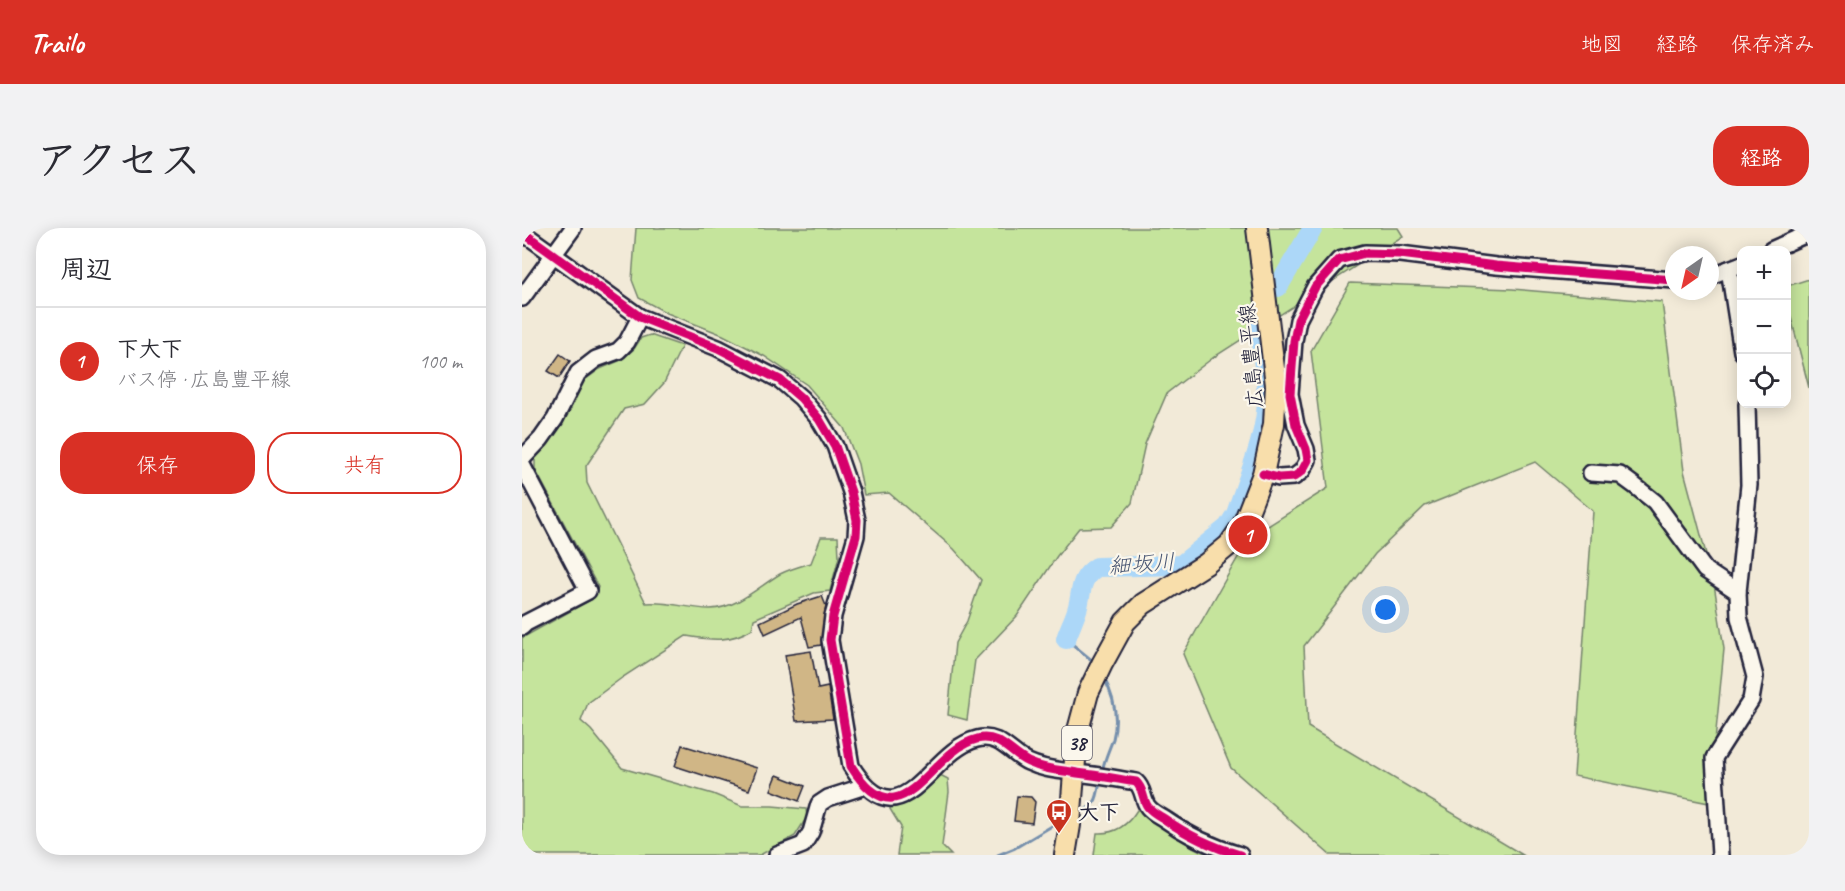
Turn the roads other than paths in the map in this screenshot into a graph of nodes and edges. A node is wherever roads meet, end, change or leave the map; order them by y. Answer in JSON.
{"nodes":[{"id":1,"x":573,"y":228,"type":"edge"},
{"id":2,"x":1257,"y":228,"type":"edge"},
{"id":3,"x":522,"y":232,"type":"edge"},
{"id":4,"x":1809,"y":233,"type":"edge"},
{"id":5,"x":1780,"y":246,"type":"edge"},
{"id":6,"x":554,"y":256,"type":"junction"},
{"id":7,"x":1735,"y":267,"type":"edge"},
{"id":8,"x":1719,"y":273,"type":"edge"},
{"id":9,"x":1665,"y":281,"type":"edge"},
{"id":10,"x":522,"y":298,"type":"edge"},
{"id":11,"x":1738,"y":300,"type":"edge"},
{"id":12,"x":640,"y":317,"type":"junction"},
{"id":13,"x":1747,"y":408,"type":"edge"},
{"id":14,"x":522,"y":459,"type":"edge"},
{"id":15,"x":522,"y":465,"type":"edge"},
{"id":16,"x":1591,"y":472,"type":"dead end"},
{"id":17,"x":1263,"y":474,"type":"junction"},
{"id":18,"x":1738,"y":592,"type":"junction"},
{"id":19,"x":522,"y":627,"type":"edge"},
{"id":20,"x":1074,"y":772,"type":"junction"},
{"id":21,"x":865,"y":786,"type":"junction"},
{"id":22,"x":777,"y":855,"type":"edge"},
{"id":23,"x":1065,"y":855,"type":"edge"},
{"id":24,"x":1240,"y":855,"type":"edge"},
{"id":25,"x":1720,"y":855,"type":"edge"}],
"edges":[{"from":1,"to":6,"type":"street"},
{"from":2,"to":17,"type":"main road","name":"広島豊平線","number":"38"},
{"from":3,"to":6,"type":"street"},
{"from":4,"to":5,"type":"street"},
{"from":6,"to":10,"type":"street"},
{"from":6,"to":12,"type":"street"},
{"from":7,"to":8,"type":"street"},
{"from":7,"to":11,"type":"street"},
{"from":9,"to":17,"type":"street"},
{"from":12,"to":14,"type":"street"},
{"from":12,"to":21,"type":"street"},
{"from":13,"to":18,"type":"street"},
{"from":15,"to":19,"type":"street"},
{"from":16,"to":18,"type":"street"},
{"from":17,"to":20,"type":"main road","name":"広島豊平線","number":"38"},
{"from":18,"to":25,"type":"street"},
{"from":20,"to":21,"type":"street"},
{"from":20,"to":23,"type":"main road","name":"広島豊平線","number":"38"},
{"from":20,"to":24,"type":"street"},
{"from":21,"to":22,"type":"street"}]}
